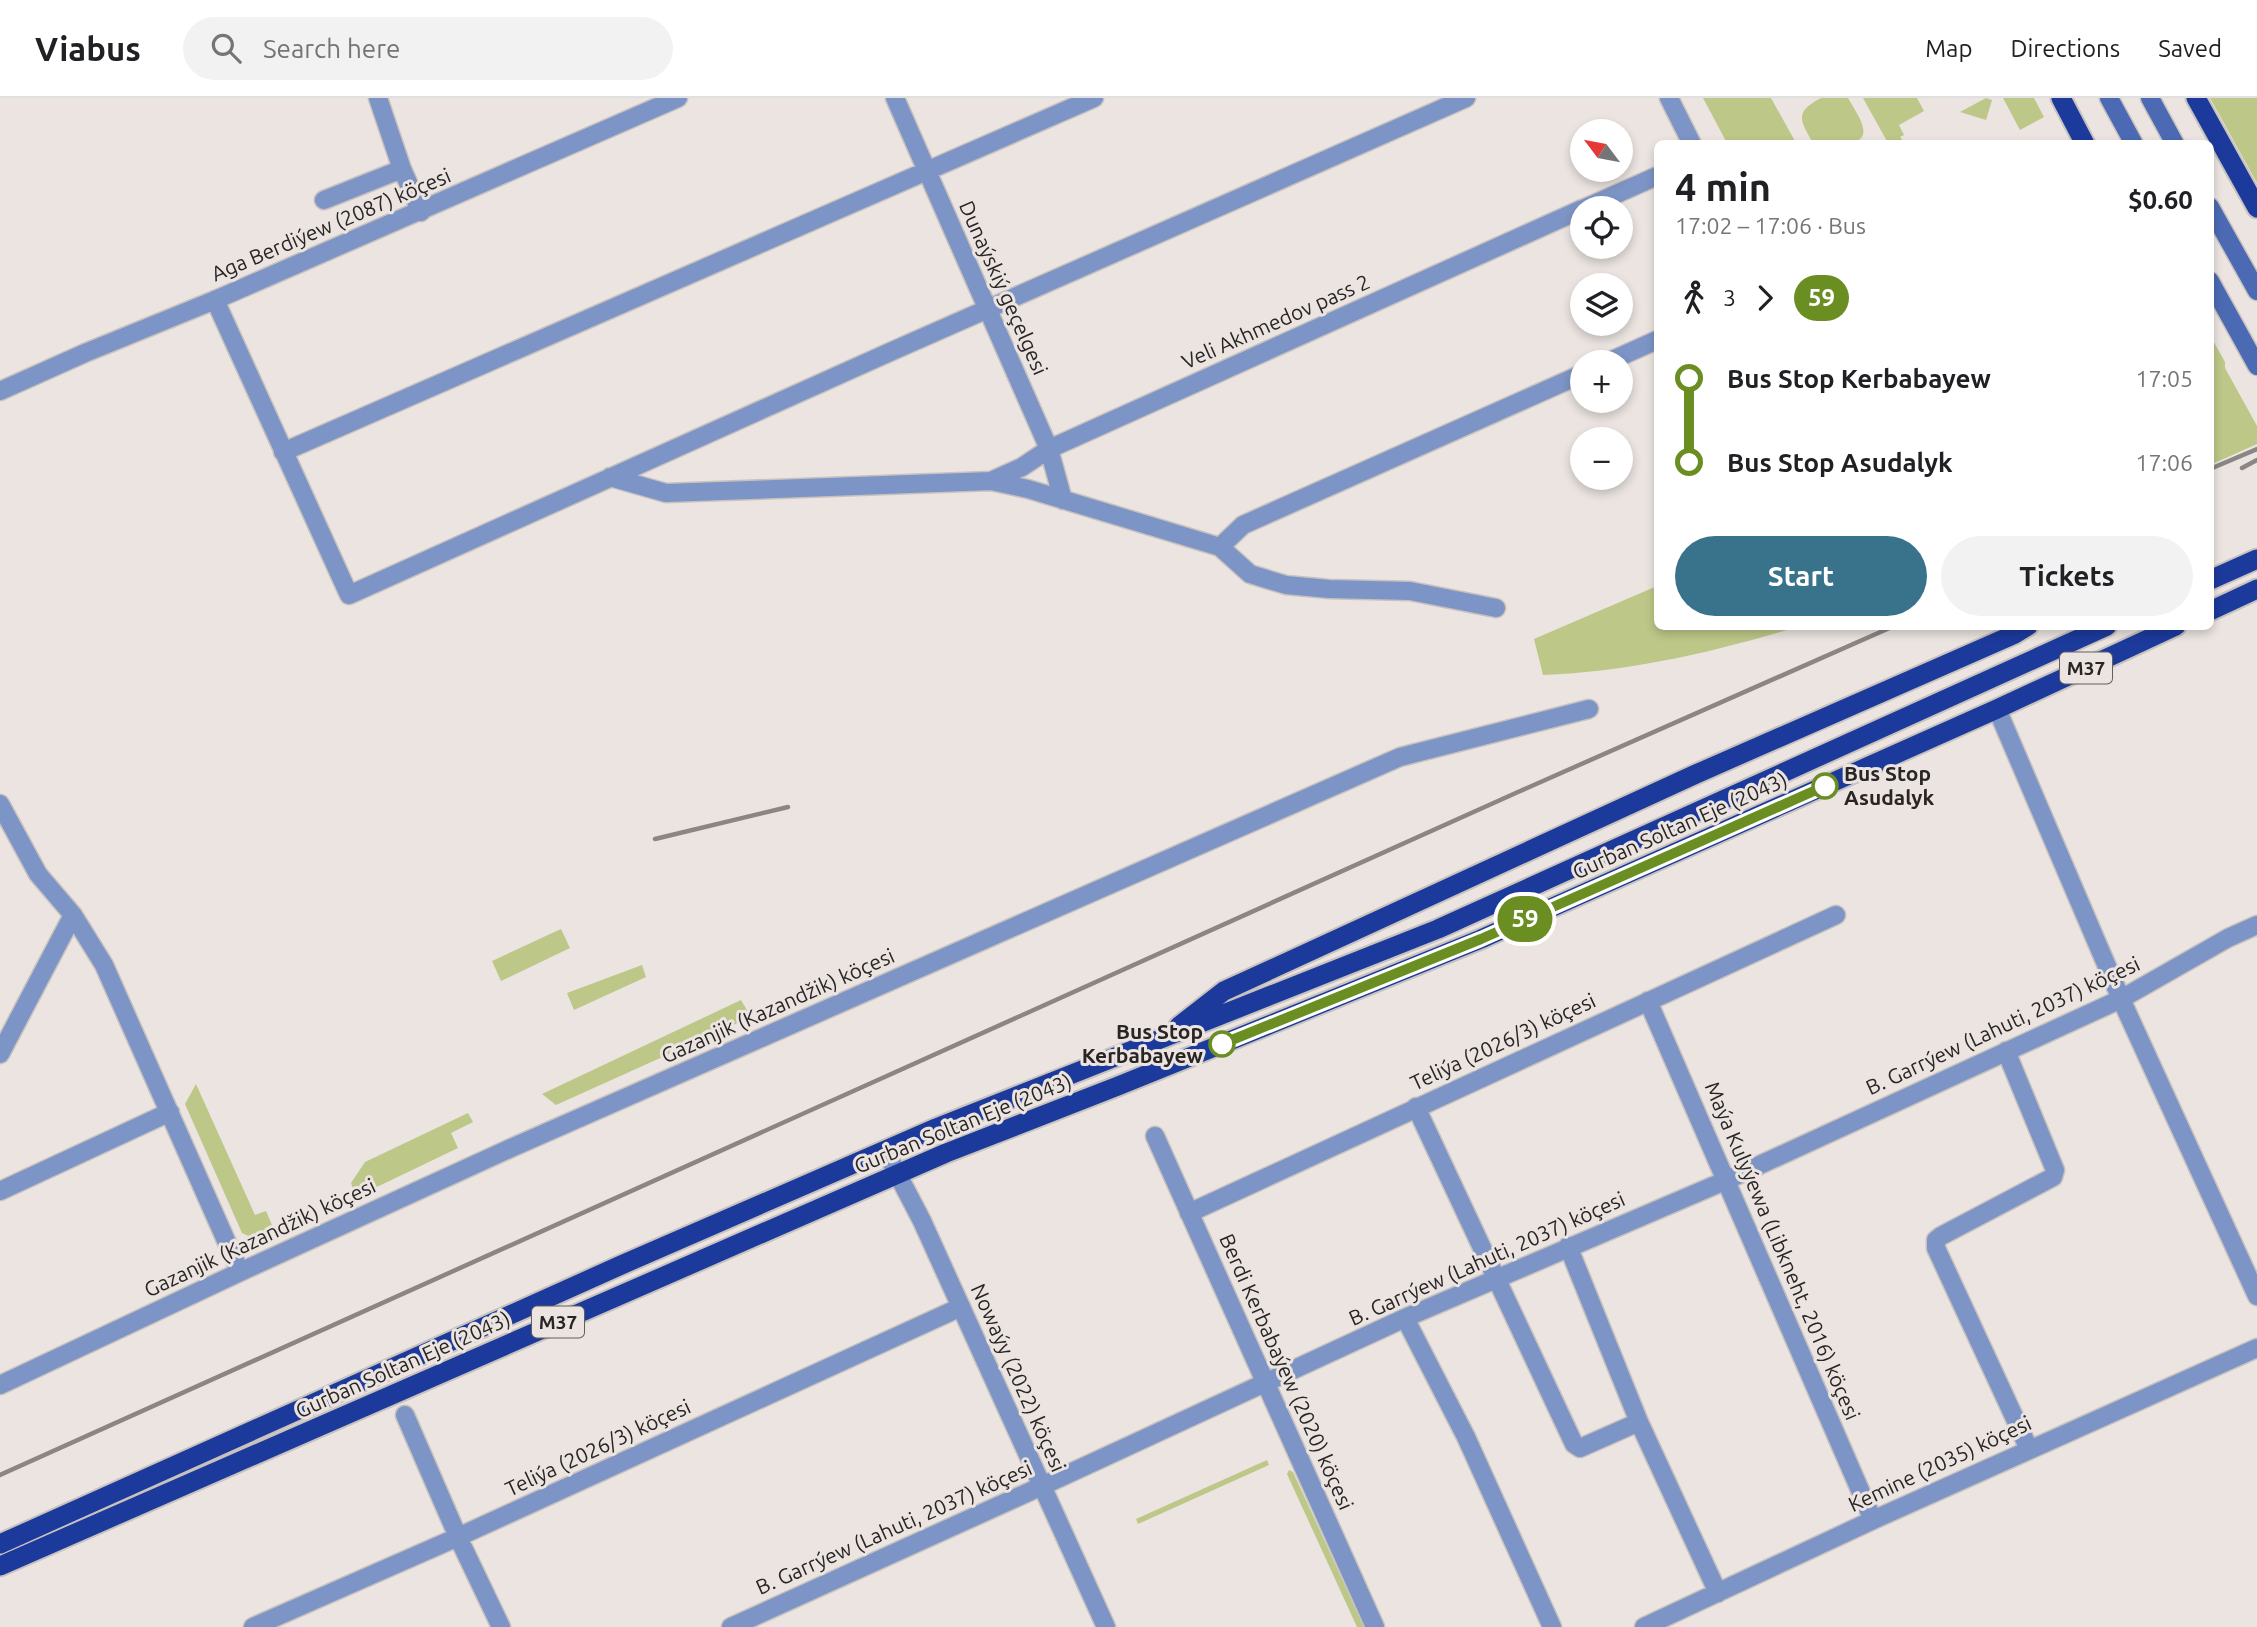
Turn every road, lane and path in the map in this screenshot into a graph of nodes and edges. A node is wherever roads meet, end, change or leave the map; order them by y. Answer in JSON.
{"nodes":[{"id":1,"x":378,"y":98,"type":"edge"},
{"id":2,"x":678,"y":98,"type":"edge"},
{"id":3,"x":894,"y":98,"type":"edge"},
{"id":4,"x":1094,"y":98,"type":"edge"},
{"id":5,"x":1466,"y":98,"type":"edge"},
{"id":6,"x":1669,"y":98,"type":"edge"},
{"id":7,"x":2061,"y":98,"type":"edge"},
{"id":8,"x":2109,"y":98,"type":"edge"},
{"id":9,"x":2150,"y":98,"type":"edge"},
{"id":10,"x":2196,"y":98,"type":"edge"},
{"id":11,"x":1690,"y":140,"type":"edge"},
{"id":12,"x":2083,"y":140,"type":"edge"},
{"id":13,"x":2132,"y":140,"type":"edge"},
{"id":14,"x":2173,"y":140,"type":"edge"},
{"id":15,"x":402,"y":169,"type":"junction"},
{"id":16,"x":927,"y":171,"type":"junction"},
{"id":17,"x":1654,"y":177,"type":"edge"},
{"id":18,"x":1612,"y":196,"type":"edge"},
{"id":19,"x":324,"y":200,"type":"dead end"},
{"id":20,"x":2257,"y":208,"type":"edge"},
{"id":21,"x":421,"y":212,"type":"junction"},
{"id":22,"x":2214,"y":213,"type":"edge"},
{"id":23,"x":1570,"y":215,"type":"edge"},
{"id":24,"x":2214,"y":288,"type":"edge"},
{"id":25,"x":2257,"y":291,"type":"edge"},
{"id":26,"x":215,"y":300,"type":"junction"},
{"id":27,"x":987,"y":309,"type":"junction"},
{"id":28,"x":1654,"y":341,"type":"edge"},
{"id":29,"x":1633,"y":351,"type":"edge"},
{"id":30,"x":2257,"y":366,"type":"edge"},
{"id":31,"x":1570,"y":379,"type":"edge"},
{"id":32,"x":0,"y":391,"type":"edge"},
{"id":33,"x":1049,"y":449,"type":"junction"},
{"id":34,"x":282,"y":452,"type":"junction"},
{"id":35,"x":610,"y":477,"type":"junction"},
{"id":36,"x":991,"y":481,"type":"junction"},
{"id":37,"x":1063,"y":500,"type":"junction"},
{"id":38,"x":1220,"y":547,"type":"junction"},
{"id":39,"x":2257,"y":559,"type":"edge"},
{"id":40,"x":2214,"y":578,"type":"edge"},
{"id":41,"x":2257,"y":589,"type":"edge"},
{"id":42,"x":1496,"y":608,"type":"dead end"},
{"id":43,"x":2214,"y":609,"type":"edge"},
{"id":44,"x":2022,"y":630,"type":"edge"},
{"id":45,"x":2098,"y":630,"type":"edge"},
{"id":46,"x":2167,"y":630,"type":"edge"},
{"id":47,"x":1589,"y":709,"type":"dead end"},
{"id":48,"x":1997,"y":709,"type":"junction"},
{"id":49,"x":0,"y":804,"type":"edge"},
{"id":50,"x":73,"y":915,"type":"junction"},
{"id":51,"x":1836,"y":915,"type":"dead end"},
{"id":52,"x":2257,"y":925,"type":"edge"},
{"id":53,"x":2121,"y":999,"type":"junction"},
{"id":54,"x":1648,"y":1001,"type":"junction"},
{"id":55,"x":1162,"y":1039,"type":"junction"},
{"id":56,"x":2006,"y":1051,"type":"junction"},
{"id":57,"x":0,"y":1054,"type":"edge"},
{"id":58,"x":1416,"y":1107,"type":"junction"},
{"id":59,"x":170,"y":1112,"type":"junction"},
{"id":60,"x":1155,"y":1136,"type":"dead end"},
{"id":61,"x":885,"y":1150,"type":"junction"},
{"id":62,"x":897,"y":1174,"type":"junction"},
{"id":63,"x":1727,"y":1180,"type":"junction"},
{"id":64,"x":0,"y":1191,"type":"edge"},
{"id":65,"x":1189,"y":1213,"type":"junction"},
{"id":66,"x":1568,"y":1246,"type":"junction"},
{"id":67,"x":240,"y":1272,"type":"junction"},
{"id":68,"x":1497,"y":1279,"type":"junction"},
{"id":69,"x":2257,"y":1296,"type":"edge"},
{"id":70,"x":961,"y":1307,"type":"junction"},
{"id":71,"x":1405,"y":1318,"type":"junction"},
{"id":72,"x":2257,"y":1348,"type":"edge"},
{"id":73,"x":1266,"y":1383,"type":"junction"},
{"id":74,"x":0,"y":1385,"type":"edge"},
{"id":75,"x":405,"y":1415,"type":"dead end"},
{"id":76,"x":1639,"y":1422,"type":"junction"},
{"id":77,"x":2029,"y":1449,"type":"junction"},
{"id":78,"x":1042,"y":1486,"type":"junction"},
{"id":79,"x":1872,"y":1520,"type":"junction"},
{"id":80,"x":458,"y":1537,"type":"junction"},
{"id":81,"x":0,"y":1544,"type":"edge"},
{"id":82,"x":0,"y":1566,"type":"edge"},
{"id":83,"x":1718,"y":1593,"type":"junction"},
{"id":84,"x":253,"y":1627,"type":"edge"},
{"id":85,"x":501,"y":1627,"type":"edge"},
{"id":86,"x":731,"y":1627,"type":"edge"},
{"id":87,"x":1106,"y":1627,"type":"edge"},
{"id":88,"x":1375,"y":1627,"type":"edge"},
{"id":89,"x":1552,"y":1627,"type":"edge"},
{"id":90,"x":1644,"y":1627,"type":"edge"}],
"edges":[{"from":1,"to":15,"type":"street"},
{"from":2,"to":21,"type":"street","name":"Aga Berdiýew (2087) köçesi"},
{"from":3,"to":16,"type":"street","name":"Dunaýskiý geçelgesi"},
{"from":4,"to":16,"type":"street"},
{"from":5,"to":27,"type":"street"},
{"from":6,"to":11,"type":"street"},
{"from":7,"to":12,"type":"highway"},
{"from":8,"to":13,"type":"main road"},
{"from":9,"to":14,"type":"main road"},
{"from":10,"to":20,"type":"highway"},
{"from":15,"to":19,"type":"street"},
{"from":15,"to":21,"type":"street"},
{"from":16,"to":27,"type":"street","name":"Dunaýskiý geçelgesi"},
{"from":16,"to":34,"type":"street"},
{"from":17,"to":18,"type":"street","name":"Veli Akhmedov pass 2"},
{"from":21,"to":26,"type":"street","name":"Aga Berdiýew (2087) köçesi"},
{"from":22,"to":25,"type":"main road"},
{"from":23,"to":33,"type":"street","name":"Veli Akhmedov pass 2"},
{"from":24,"to":30,"type":"main road"},
{"from":26,"to":32,"type":"street","name":"Aga Berdiýew (2087) köçesi"},
{"from":26,"to":34,"type":"street"},
{"from":27,"to":33,"type":"street","name":"Dunaýskiý geçelgesi"},
{"from":27,"to":35,"type":"street"},
{"from":28,"to":29,"type":"street"},
{"from":31,"to":38,"type":"street"},
{"from":33,"to":36,"type":"street","name":"Veli Akhmedov pass 2"},
{"from":33,"to":37,"type":"street","name":"Dunaýskiý geçelgesi"},
{"from":34,"to":35,"type":"street"},
{"from":35,"to":36,"type":"street"},
{"from":36,"to":37,"type":"street"},
{"from":37,"to":38,"type":"street"},
{"from":38,"to":42,"type":"street"},
{"from":39,"to":40,"type":"highway"},
{"from":41,"to":43,"type":"highway"},
{"from":44,"to":55,"type":"highway"},
{"from":45,"to":55,"type":"highway","name":"Gurban Soltan Eje (2043)","number":"M37"},
{"from":46,"to":48,"type":"highway","name":"Gurban Soltan Eje (2043)","number":"M37"},
{"from":47,"to":67,"type":"street","name":"Gazanjik (Kazandžik) köçesi"},
{"from":48,"to":53,"type":"street"},
{"from":48,"to":62,"type":"highway","name":"Gurban Soltan Eje (2043)","number":"M37"},
{"from":49,"to":50,"type":"street"},
{"from":50,"to":57,"type":"street"},
{"from":50,"to":59,"type":"street"},
{"from":51,"to":54,"type":"street","name":"Teliýa (2026/3) köçesi"},
{"from":52,"to":53,"type":"street","name":"B. Garrýew (Lahuti, 2037) köçesi"},
{"from":53,"to":56,"type":"street","name":"B. Garrýew (Lahuti, 2037) köçesi"},
{"from":53,"to":69,"type":"street"},
{"from":54,"to":58,"type":"street","name":"Teliýa (2026/3) köçesi"},
{"from":54,"to":63,"type":"street","name":"Maýa Kulyýewa (Libkneht, 2016) köçesi"},
{"from":55,"to":61,"type":"highway","name":"Gurban Soltan Eje (2043)","number":"M37"},
{"from":56,"to":63,"type":"street","name":"B. Garrýew (Lahuti, 2037) köçesi"},
{"from":56,"to":77,"type":"street"},
{"from":58,"to":65,"type":"street","name":"Teliýa (2026/3) köçesi"},
{"from":58,"to":68,"type":"street"},
{"from":59,"to":64,"type":"street"},
{"from":59,"to":67,"type":"street"},
{"from":60,"to":65,"type":"street","name":"Berdi Kerbabaýew (2020) köçesi"},
{"from":61,"to":62,"type":"street","name":"Nowaýy (2022) köçesi"},
{"from":61,"to":81,"type":"highway","name":"Gurban Soltan Eje (2043)","number":"M37"},
{"from":62,"to":70,"type":"street","name":"Nowaýy (2022) köçesi"},
{"from":62,"to":82,"type":"highway","name":"Gurban Soltan Eje (2043)","number":"M37"},
{"from":63,"to":66,"type":"street","name":"B. Garrýew (Lahuti, 2037) köçesi"},
{"from":63,"to":79,"type":"street","name":"Maýa Kulyýewa (Libkneht, 2016) köçesi"},
{"from":65,"to":73,"type":"street","name":"Berdi Kerbabaýew (2020) köçesi"},
{"from":66,"to":68,"type":"street","name":"B. Garrýew (Lahuti, 2037) köçesi"},
{"from":66,"to":76,"type":"street"},
{"from":67,"to":74,"type":"street","name":"Gazanjik (Kazandžik) köçesi"},
{"from":68,"to":71,"type":"street","name":"B. Garrýew (Lahuti, 2037) köçesi"},
{"from":68,"to":76,"type":"street"},
{"from":70,"to":78,"type":"street","name":"Nowaýy (2022) köçesi"},
{"from":70,"to":80,"type":"street","name":"Teliýa (2026/3) köçesi"},
{"from":71,"to":73,"type":"street","name":"B. Garrýew (Lahuti, 2037) köçesi"},
{"from":71,"to":89,"type":"street"},
{"from":72,"to":77,"type":"street","name":"Kemine (2035) köçesi"},
{"from":73,"to":78,"type":"street","name":"B. Garrýew (Lahuti, 2037) köçesi"},
{"from":73,"to":88,"type":"street","name":"Berdi Kerbabaýew (2020) köçesi"},
{"from":75,"to":80,"type":"street"},
{"from":76,"to":83,"type":"street"},
{"from":77,"to":79,"type":"street","name":"Kemine (2035) köçesi"},
{"from":78,"to":86,"type":"street","name":"B. Garrýew (Lahuti, 2037) köçesi"},
{"from":78,"to":87,"type":"street","name":"Nowaýy (2022) köçesi"},
{"from":79,"to":83,"type":"street","name":"Kemine (2035) köçesi"},
{"from":80,"to":84,"type":"street","name":"Teliýa (2026/3) köçesi"},
{"from":80,"to":85,"type":"street"},
{"from":83,"to":90,"type":"street","name":"Kemine (2035) köçesi"}]}
